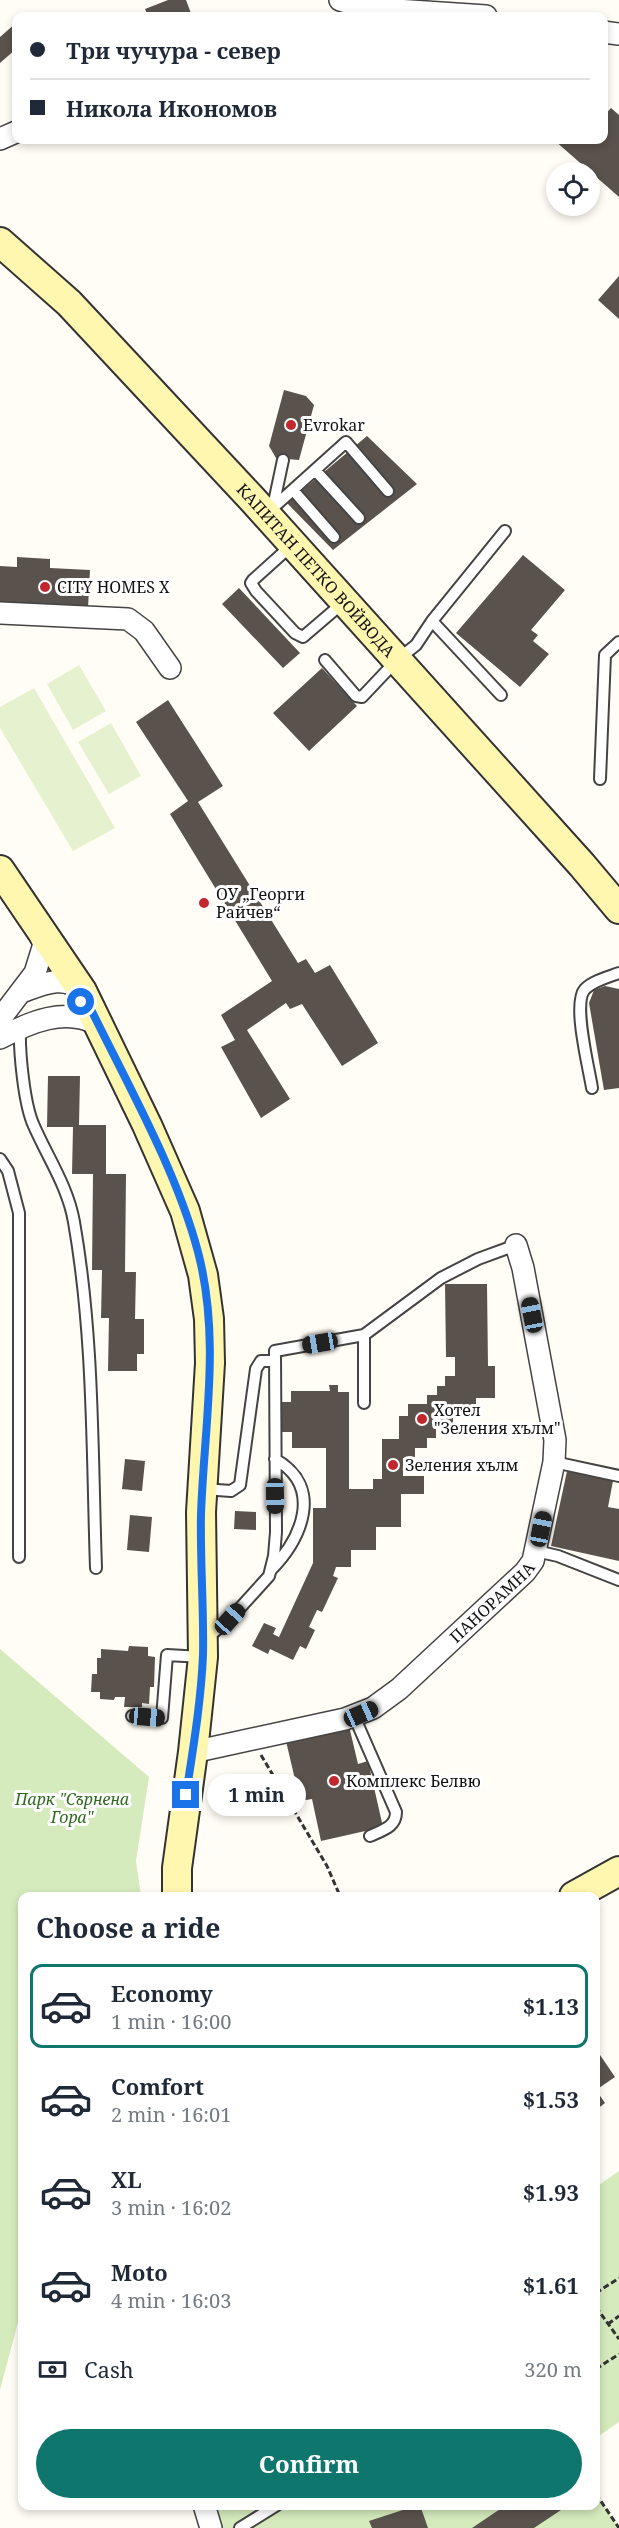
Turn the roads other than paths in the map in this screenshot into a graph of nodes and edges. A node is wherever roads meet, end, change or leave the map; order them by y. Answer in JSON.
{"nodes":[{"id":1,"x":340,"y":0,"type":"edge"},
{"id":2,"x":368,"y":12,"type":"edge"},
{"id":3,"x":0,"y":242,"type":"edge"},
{"id":4,"x":283,"y":460,"type":"dead end"},
{"id":5,"x":315,"y":470,"type":"junction"},
{"id":6,"x":293,"y":490,"type":"junction"},
{"id":7,"x":388,"y":491,"type":"dead end"},
{"id":8,"x":269,"y":511,"type":"junction"},
{"id":9,"x":359,"y":518,"type":"dead end"},
{"id":10,"x":505,"y":531,"type":"dead end"},
{"id":11,"x":334,"y":537,"type":"dead end"},
{"id":12,"x":293,"y":544,"type":"junction"},
{"id":13,"x":345,"y":601,"type":"junction"},
{"id":14,"x":0,"y":613,"type":"edge"},
{"id":15,"x":432,"y":621,"type":"junction"},
{"id":16,"x":619,"y":642,"type":"edge"},
{"id":17,"x":325,"y":660,"type":"dead end"},
{"id":18,"x":397,"y":660,"type":"junction"},
{"id":19,"x":170,"y":668,"type":"dead end"},
{"id":20,"x":501,"y":695,"type":"dead end"},
{"id":21,"x":600,"y":779,"type":"dead end"},
{"id":22,"x":0,"y":870,"type":"edge"},
{"id":23,"x":619,"y":909,"type":"edge"},
{"id":24,"x":34,"y":918,"type":"junction"},
{"id":25,"x":619,"y":973,"type":"edge"},
{"id":26,"x":24,"y":991,"type":"junction"},
{"id":27,"x":82,"y":991,"type":"junction"},
{"id":28,"x":60,"y":1015,"type":"junction"},
{"id":29,"x":0,"y":1019,"type":"edge"},
{"id":30,"x":97,"y":1024,"type":"junction"},
{"id":31,"x":21,"y":1027,"type":"junction"},
{"id":32,"x":0,"y":1038,"type":"edge"},
{"id":33,"x":592,"y":1088,"type":"dead end"},
{"id":34,"x":0,"y":1159,"type":"edge"},
{"id":35,"x":516,"y":1245,"type":"joint"},
{"id":36,"x":364,"y":1335,"type":"junction"},
{"id":37,"x":275,"y":1360,"type":"junction"},
{"id":38,"x":364,"y":1403,"type":"dead end"},
{"id":39,"x":275,"y":1459,"type":"junction"},
{"id":40,"x":554,"y":1462,"type":"junction"},
{"id":41,"x":619,"y":1476,"type":"edge"},
{"id":42,"x":203,"y":1489,"type":"junction"},
{"id":43,"x":536,"y":1551,"type":"junction"},
{"id":44,"x":19,"y":1557,"type":"dead end"},
{"id":45,"x":96,"y":1568,"type":"dead end"},
{"id":46,"x":271,"y":1571,"type":"junction"},
{"id":47,"x":619,"y":1580,"type":"edge"},
{"id":48,"x":203,"y":1649,"type":"junction"},
{"id":49,"x":132,"y":1716,"type":"dead end"},
{"id":50,"x":354,"y":1716,"type":"junction"},
{"id":51,"x":193,"y":1752,"type":"junction"},
{"id":52,"x":370,"y":1836,"type":"dead end"},
{"id":53,"x":619,"y":1871,"type":"edge"},
{"id":54,"x":177,"y":1892,"type":"edge"},
{"id":55,"x":581,"y":1892,"type":"edge"},
{"id":56,"x":206,"y":2510,"type":"edge"},
{"id":57,"x":269,"y":2510,"type":"edge"},
{"id":58,"x":211,"y":2528,"type":"edge"},
{"id":59,"x":240,"y":2528,"type":"edge"}],
"edges":[{"from":1,"to":2,"type":"street"},
{"from":3,"to":8,"type":"street","name":"КАПИТАН ПЕТКО ВОЙВОДА"},
{"from":4,"to":8,"type":"lane"},
{"from":5,"to":6,"type":"lane"},
{"from":5,"to":7,"type":"lane"},
{"from":5,"to":9,"type":"lane"},
{"from":6,"to":8,"type":"lane"},
{"from":6,"to":11,"type":"lane"},
{"from":8,"to":12,"type":"street","name":"КАПИТАН ПЕТКО ВОЙВОДА"},
{"from":10,"to":15,"type":"lane"},
{"from":12,"to":13,"type":"street","name":"КАПИТАН ПЕТКО ВОЙВОДА"},
{"from":12,"to":13,"type":"lane"},
{"from":13,"to":18,"type":"street","name":"КАПИТАН ПЕТКО ВОЙВОДА"},
{"from":14,"to":19,"type":"street"},
{"from":15,"to":18,"type":"lane"},
{"from":15,"to":20,"type":"lane"},
{"from":16,"to":21,"type":"lane"},
{"from":17,"to":18,"type":"lane"},
{"from":18,"to":23,"type":"street","name":"КАПИТАН ПЕТКО ВОЙВОДА"},
{"from":22,"to":24,"type":"street"},
{"from":24,"to":26,"type":"street"},
{"from":24,"to":27,"type":"street"},
{"from":25,"to":33,"type":"lane"},
{"from":26,"to":27,"type":"street"},
{"from":26,"to":29,"type":"street"},
{"from":27,"to":28,"type":"street"},
{"from":27,"to":30,"type":"street"},
{"from":28,"to":30,"type":"street"},
{"from":28,"to":31,"type":"street"},
{"from":30,"to":42,"type":"street"},
{"from":31,"to":32,"type":"street"},
{"from":31,"to":45,"type":"lane"},
{"from":34,"to":44,"type":"lane"},
{"from":35,"to":36,"type":"lane"},
{"from":35,"to":40,"type":"street","name":"ПАНОРАМНА"},
{"from":36,"to":37,"type":"lane"},
{"from":36,"to":38,"type":"lane"},
{"from":37,"to":39,"type":"lane"},
{"from":37,"to":42,"type":"lane"},
{"from":39,"to":46,"type":"lane"},
{"from":39,"to":46,"type":"lane"},
{"from":40,"to":41,"type":"lane"},
{"from":40,"to":43,"type":"street","name":"ПАНОРАМНА"},
{"from":42,"to":48,"type":"street"},
{"from":43,"to":47,"type":"lane"},
{"from":43,"to":50,"type":"street","name":"ПАНОРАМНА"},
{"from":46,"to":48,"type":"lane"},
{"from":48,"to":49,"type":"lane"},
{"from":48,"to":51,"type":"street"},
{"from":50,"to":51,"type":"street","name":"ПАНОРАМНА"},
{"from":50,"to":52,"type":"lane"},
{"from":51,"to":54,"type":"street"},
{"from":53,"to":55,"type":"street"},
{"from":56,"to":58,"type":"street"},
{"from":57,"to":59,"type":"lane"}]}
